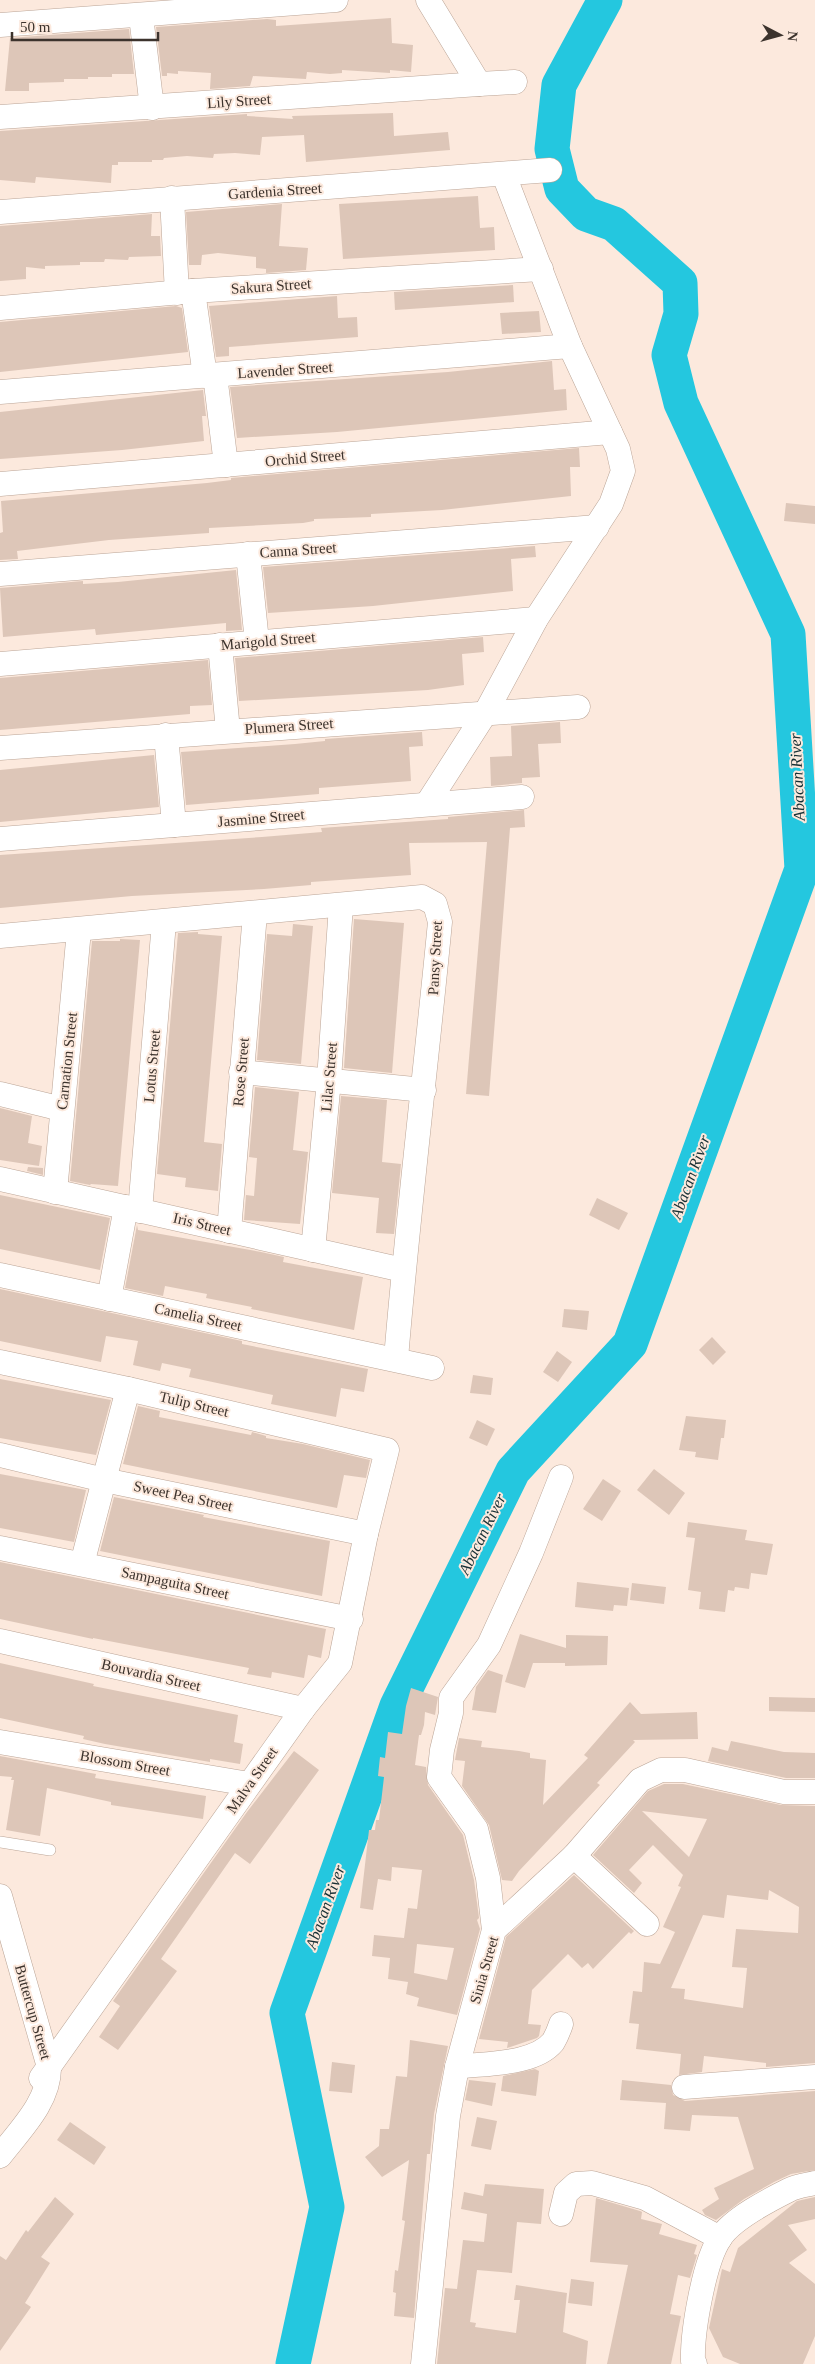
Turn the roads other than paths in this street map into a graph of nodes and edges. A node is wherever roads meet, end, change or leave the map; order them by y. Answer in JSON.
{"nodes":[{"id":1,"x":336,"y":0,"type":"edge"},
{"id":2,"x":428,"y":0,"type":"edge"},
{"id":3,"x":187,"y":6,"type":"edge"},
{"id":4,"x":141,"y":16,"type":"junction"},
{"id":5,"x":0,"y":25,"type":"edge"},
{"id":6,"x":515,"y":82,"type":"dead end"},
{"id":7,"x":479,"y":84,"type":"junction"},
{"id":8,"x":152,"y":108,"type":"junction"},
{"id":9,"x":0,"y":117,"type":"edge"},
{"id":10,"x":550,"y":170,"type":"dead end"},
{"id":11,"x":504,"y":175,"type":"junction"},
{"id":12,"x":172,"y":198,"type":"junction"},
{"id":13,"x":0,"y":212,"type":"edge"},
{"id":14,"x":542,"y":269,"type":"junction"},
{"id":15,"x":185,"y":292,"type":"junction"},
{"id":16,"x":0,"y":308,"type":"edge"},
{"id":17,"x":570,"y":346,"type":"junction"},
{"id":18,"x":210,"y":376,"type":"junction"},
{"id":19,"x":0,"y":392,"type":"edge"},
{"id":20,"x":610,"y":432,"type":"junction"},
{"id":21,"x":226,"y":465,"type":"junction"},
{"id":22,"x":0,"y":484,"type":"edge"},
{"id":23,"x":597,"y":527,"type":"junction"},
{"id":24,"x":248,"y":554,"type":"junction"},
{"id":25,"x":0,"y":574,"type":"edge"},
{"id":26,"x":536,"y":619,"type":"junction"},
{"id":27,"x":257,"y":642,"type":"junction"},
{"id":28,"x":220,"y":645,"type":"junction"},
{"id":29,"x":0,"y":664,"type":"edge"},
{"id":30,"x":578,"y":707,"type":"dead end"},
{"id":31,"x":486,"y":712,"type":"junction"},
{"id":32,"x":228,"y":731,"type":"junction"},
{"id":33,"x":166,"y":735,"type":"junction"},
{"id":34,"x":0,"y":748,"type":"edge"},
{"id":35,"x":522,"y":798,"type":"dead end"},
{"id":36,"x":428,"y":804,"type":"junction"},
{"id":37,"x":174,"y":826,"type":"junction"},
{"id":38,"x":0,"y":839,"type":"edge"},
{"id":39,"x":341,"y":905,"type":"junction"},
{"id":40,"x":255,"y":913,"type":"junction"},
{"id":41,"x":164,"y":922,"type":"junction"},
{"id":42,"x":79,"y":930,"type":"junction"},
{"id":43,"x":0,"y":936,"type":"edge"},
{"id":44,"x":241,"y":1072,"type":"junction"},
{"id":45,"x":329,"y":1080,"type":"junction"},
{"id":46,"x":424,"y":1090,"type":"junction"},
{"id":47,"x":0,"y":1094,"type":"edge"},
{"id":48,"x":62,"y":1109,"type":"junction"},
{"id":49,"x":0,"y":1179,"type":"edge"},
{"id":50,"x":55,"y":1192,"type":"junction"},
{"id":51,"x":133,"y":1209,"type":"junction"},
{"id":52,"x":229,"y":1231,"type":"junction"},
{"id":53,"x":314,"y":1250,"type":"junction"},
{"id":54,"x":403,"y":1270,"type":"junction"},
{"id":55,"x":0,"y":1275,"type":"edge"},
{"id":56,"x":109,"y":1299,"type":"junction"},
{"id":57,"x":396,"y":1359,"type":"junction"},
{"id":58,"x":0,"y":1362,"type":"edge"},
{"id":59,"x":432,"y":1368,"type":"dead end"},
{"id":60,"x":128,"y":1389,"type":"junction"},
{"id":61,"x":387,"y":1450,"type":"joint"},
{"id":62,"x":0,"y":1455,"type":"edge"},
{"id":63,"x":561,"y":1477,"type":"dead end"},
{"id":64,"x":104,"y":1480,"type":"junction"},
{"id":65,"x":366,"y":1534,"type":"junction"},
{"id":66,"x":0,"y":1548,"type":"edge"},
{"id":67,"x":82,"y":1564,"type":"junction"},
{"id":68,"x":351,"y":1619,"type":"junction"},
{"id":69,"x":0,"y":1641,"type":"edge"},
{"id":70,"x":302,"y":1709,"type":"junction"},
{"id":71,"x":0,"y":1742,"type":"edge"},
{"id":72,"x":250,"y":1784,"type":"junction"},
{"id":73,"x":815,"y":1792,"type":"edge"},
{"id":74,"x":0,"y":1842,"type":"edge"},
{"id":75,"x":50,"y":1850,"type":"dead end"},
{"id":76,"x":574,"y":1856,"type":"junction"},
{"id":77,"x":0,"y":1896,"type":"edge"},
{"id":78,"x":647,"y":1924,"type":"dead end"},
{"id":79,"x":494,"y":1930,"type":"junction"},
{"id":80,"x":0,"y":1944,"type":"edge"},
{"id":81,"x":562,"y":2024,"type":"dead end"},
{"id":82,"x":457,"y":2067,"type":"junction"},
{"id":83,"x":815,"y":2077,"type":"edge"},
{"id":84,"x":45,"y":2079,"type":"junction"},
{"id":85,"x":684,"y":2087,"type":"dead end"},
{"id":86,"x":0,"y":2156,"type":"edge"},
{"id":87,"x":815,"y":2183,"type":"edge"},
{"id":88,"x":561,"y":2214,"type":"dead end"},
{"id":89,"x":720,"y":2238,"type":"junction"},
{"id":90,"x":423,"y":2364,"type":"edge"},
{"id":91,"x":695,"y":2364,"type":"edge"}],
"edges":[{"from":1,"to":3,"type":"street"},
{"from":2,"to":7,"type":"street"},
{"from":3,"to":4,"type":"street"},
{"from":4,"to":5,"type":"street"},
{"from":4,"to":8,"type":"street"},
{"from":6,"to":7,"type":"street","name":"Lily Street"},
{"from":7,"to":8,"type":"street","name":"Lily Street"},
{"from":8,"to":9,"type":"street","name":"Lily Street"},
{"from":10,"to":11,"type":"street","name":"Gardenia Street"},
{"from":11,"to":12,"type":"street","name":"Gardenia Street"},
{"from":11,"to":14,"type":"street"},
{"from":12,"to":13,"type":"street","name":"Gardenia Street"},
{"from":12,"to":15,"type":"street"},
{"from":14,"to":15,"type":"street","name":"Sakura Street"},
{"from":14,"to":17,"type":"street"},
{"from":15,"to":16,"type":"street","name":"Sakura Street"},
{"from":15,"to":18,"type":"street"},
{"from":17,"to":18,"type":"street","name":"Lavender Street"},
{"from":17,"to":20,"type":"street"},
{"from":18,"to":19,"type":"street","name":"Lavender Street"},
{"from":18,"to":21,"type":"street"},
{"from":20,"to":21,"type":"street","name":"Orchid Street"},
{"from":20,"to":23,"type":"street"},
{"from":21,"to":22,"type":"street","name":"Orchid Street"},
{"from":23,"to":24,"type":"street","name":"Canna Street"},
{"from":23,"to":26,"type":"street"},
{"from":24,"to":25,"type":"street","name":"Canna Street"},
{"from":24,"to":27,"type":"street"},
{"from":26,"to":27,"type":"street","name":"Marigold Street"},
{"from":26,"to":31,"type":"street"},
{"from":27,"to":28,"type":"street","name":"Marigold Street"},
{"from":28,"to":29,"type":"street","name":"Marigold Street"},
{"from":28,"to":32,"type":"street"},
{"from":30,"to":31,"type":"street","name":"Plumera Street"},
{"from":31,"to":32,"type":"street","name":"Plumera Street"},
{"from":31,"to":36,"type":"street"},
{"from":32,"to":33,"type":"street","name":"Plumera Street"},
{"from":33,"to":34,"type":"street","name":"Plumera Street"},
{"from":33,"to":37,"type":"street"},
{"from":35,"to":36,"type":"street","name":"Jasmine Street"},
{"from":36,"to":37,"type":"street","name":"Jasmine Street"},
{"from":37,"to":38,"type":"street","name":"Jasmine Street"},
{"from":39,"to":40,"type":"street","name":"Pansy Street"},
{"from":39,"to":45,"type":"street","name":"Lilac Street"},
{"from":39,"to":46,"type":"street","name":"Pansy Street"},
{"from":40,"to":41,"type":"street","name":"Pansy Street"},
{"from":40,"to":44,"type":"street","name":"Rose Street"},
{"from":41,"to":42,"type":"street","name":"Pansy Street"},
{"from":41,"to":51,"type":"street","name":"Lotus Street"},
{"from":42,"to":43,"type":"street","name":"Pansy Street"},
{"from":42,"to":48,"type":"street","name":"Carnation Street"},
{"from":44,"to":45,"type":"street"},
{"from":44,"to":52,"type":"street","name":"Rose Street"},
{"from":45,"to":46,"type":"street"},
{"from":45,"to":53,"type":"street","name":"Lilac Street"},
{"from":46,"to":54,"type":"street","name":"Pansy Street"},
{"from":47,"to":48,"type":"street"},
{"from":48,"to":50,"type":"street","name":"Carnation Street"},
{"from":49,"to":50,"type":"street","name":"Iris Street"},
{"from":50,"to":51,"type":"street","name":"Iris Street"},
{"from":51,"to":52,"type":"street","name":"Iris Street"},
{"from":51,"to":56,"type":"street","name":"Lotus Street"},
{"from":52,"to":53,"type":"street","name":"Iris Street"},
{"from":53,"to":54,"type":"street","name":"Iris Street"},
{"from":54,"to":57,"type":"street","name":"Pansy Street"},
{"from":55,"to":56,"type":"street","name":"Camelia Street"},
{"from":56,"to":57,"type":"street","name":"Camelia Street"},
{"from":57,"to":59,"type":"street","name":"Camelia Street"},
{"from":58,"to":60,"type":"street","name":"Tulip Street"},
{"from":60,"to":61,"type":"street","name":"Tulip Street"},
{"from":60,"to":64,"type":"street"},
{"from":61,"to":65,"type":"street","name":"Malva Street"},
{"from":62,"to":64,"type":"street","name":"Sweet Pea Street"},
{"from":63,"to":79,"type":"street"},
{"from":64,"to":65,"type":"street","name":"Sweet Pea Street"},
{"from":64,"to":67,"type":"street"},
{"from":65,"to":68,"type":"street","name":"Malva Street"},
{"from":66,"to":67,"type":"street","name":"Sampaguita Street"},
{"from":67,"to":68,"type":"street","name":"Sampaguita Street"},
{"from":68,"to":70,"type":"street","name":"Malva Street"},
{"from":69,"to":70,"type":"street","name":"Bouvardia Street"},
{"from":70,"to":72,"type":"street","name":"Malva Street"},
{"from":71,"to":72,"type":"street","name":"Blossom Street"},
{"from":72,"to":84,"type":"street","name":"Malva Street"},
{"from":73,"to":76,"type":"street","name":"Sinia Street"},
{"from":74,"to":75,"type":"lane"},
{"from":76,"to":78,"type":"street"},
{"from":76,"to":79,"type":"street","name":"Sinia Street"},
{"from":77,"to":84,"type":"street","name":"Buttercup Street"},
{"from":79,"to":82,"type":"street","name":"Sinia Street"},
{"from":80,"to":84,"type":"street","name":"Buttercup Street"},
{"from":81,"to":82,"type":"street"},
{"from":82,"to":90,"type":"street","name":"Sinia Street"},
{"from":83,"to":85,"type":"street"},
{"from":84,"to":86,"type":"street","name":"Malva Street"},
{"from":87,"to":89,"type":"street"},
{"from":88,"to":89,"type":"street"},
{"from":89,"to":91,"type":"street"}]}
